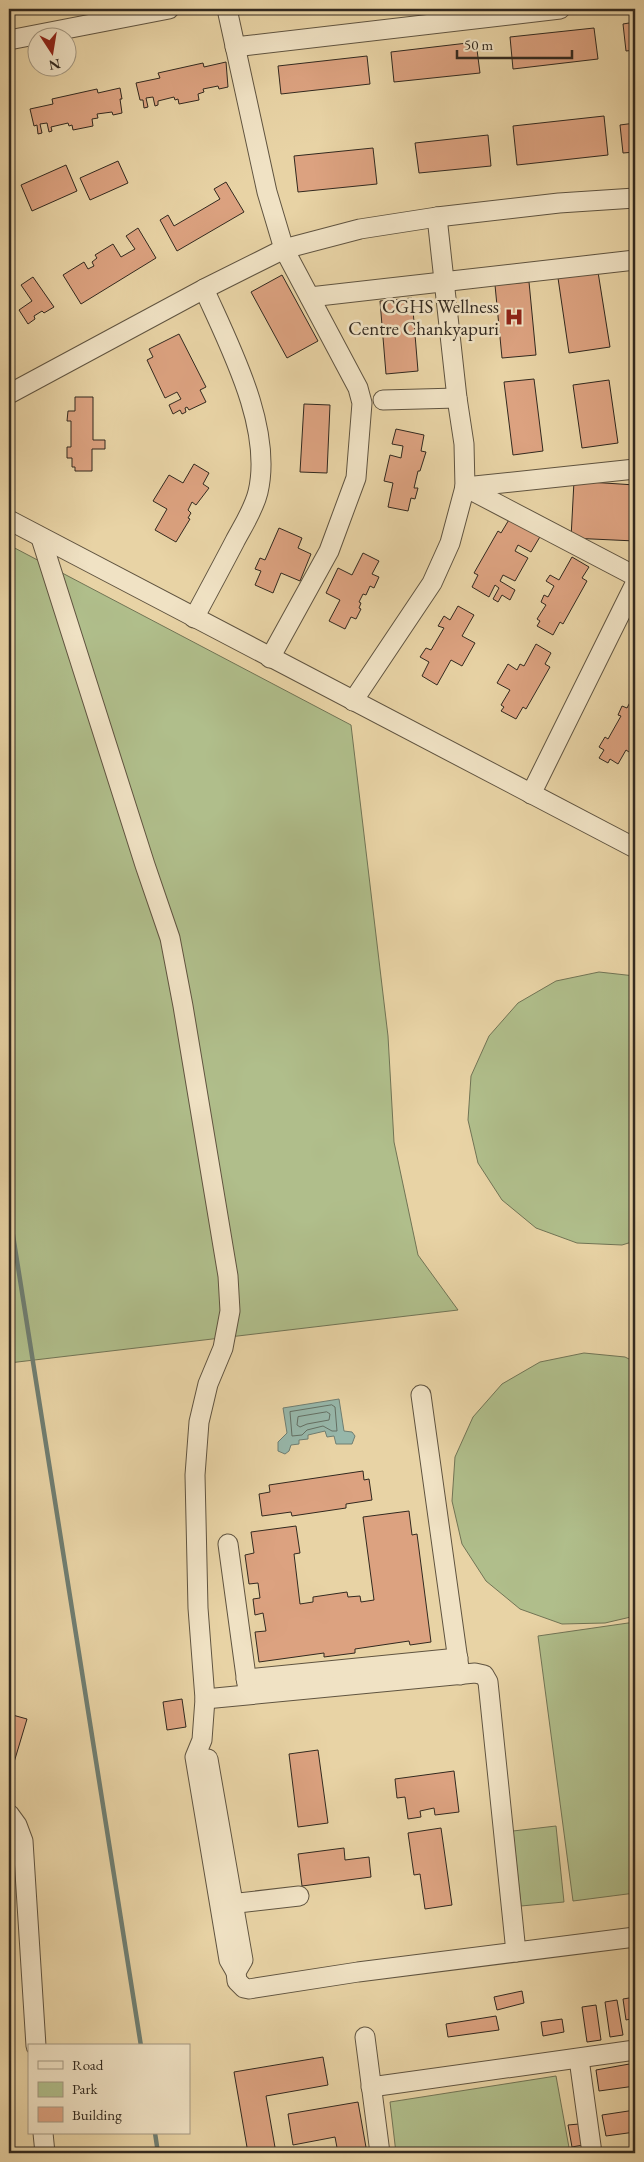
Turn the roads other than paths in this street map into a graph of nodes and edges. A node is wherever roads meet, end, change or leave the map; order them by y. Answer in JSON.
{"nodes":[{"id":1,"x":169,"y":9,"type":"edge"},
{"id":2,"x":226,"y":9,"type":"edge"},
{"id":3,"x":560,"y":9,"type":"edge"},
{"id":4,"x":71,"y":18,"type":"edge"},
{"id":5,"x":9,"y":40,"type":"edge"},
{"id":6,"x":235,"y":47,"type":"junction"},
{"id":7,"x":635,"y":198,"type":"edge"},
{"id":8,"x":437,"y":217,"type":"junction"},
{"id":9,"x":284,"y":249,"type":"junction"},
{"id":10,"x":635,"y":260,"type":"edge"},
{"id":11,"x":444,"y":283,"type":"junction"},
{"id":12,"x":204,"y":290,"type":"junction"},
{"id":13,"x":310,"y":297,"type":"junction"},
{"id":14,"x":9,"y":394,"type":"edge"},
{"id":15,"x":457,"y":398,"type":"junction"},
{"id":16,"x":383,"y":400,"type":"dead end"},
{"id":17,"x":635,"y":469,"type":"edge"},
{"id":18,"x":465,"y":488,"type":"junction"},
{"id":19,"x":9,"y":520,"type":"edge"},
{"id":20,"x":41,"y":538,"type":"junction"},
{"id":21,"x":635,"y":576,"type":"edge"},
{"id":22,"x":635,"y":584,"type":"edge"},
{"id":23,"x":194,"y":618,"type":"junction"},
{"id":24,"x":270,"y":658,"type":"junction"},
{"id":25,"x":352,"y":701,"type":"junction"},
{"id":26,"x":531,"y":794,"type":"junction"},
{"id":27,"x":635,"y":848,"type":"edge"},
{"id":28,"x":421,"y":1395,"type":"dead end"},
{"id":29,"x":228,"y":1544,"type":"dead end"},
{"id":30,"x":459,"y":1666,"type":"junction"},
{"id":31,"x":247,"y":1687,"type":"junction"},
{"id":32,"x":205,"y":1699,"type":"junction"},
{"id":33,"x":9,"y":1814,"type":"edge"},
{"id":34,"x":17,"y":1872,"type":"edge"},
{"id":35,"x":299,"y":1896,"type":"dead end"},
{"id":36,"x":226,"y":1905,"type":"junction"},
{"id":37,"x":635,"y":1937,"type":"edge"},
{"id":38,"x":516,"y":1952,"type":"junction"},
{"id":39,"x":365,"y":2037,"type":"dead end"},
{"id":40,"x":36,"y":2044,"type":"edge"},
{"id":41,"x":635,"y":2050,"type":"edge"},
{"id":42,"x":579,"y":2059,"type":"junction"},
{"id":43,"x":371,"y":2087,"type":"junction"},
{"id":44,"x":44,"y":2134,"type":"edge"},
{"id":45,"x":45,"y":2153,"type":"edge"},
{"id":46,"x":380,"y":2153,"type":"edge"},
{"id":47,"x":592,"y":2153,"type":"edge"}],
"edges":[{"from":1,"to":4,"type":"street"},
{"from":2,"to":6,"type":"street"},
{"from":3,"to":6,"type":"street"},
{"from":4,"to":5,"type":"street"},
{"from":6,"to":9,"type":"street"},
{"from":7,"to":8,"type":"street"},
{"from":8,"to":9,"type":"street"},
{"from":8,"to":11,"type":"street"},
{"from":9,"to":12,"type":"street"},
{"from":9,"to":13,"type":"street"},
{"from":10,"to":11,"type":"street"},
{"from":11,"to":13,"type":"street"},
{"from":11,"to":15,"type":"street"},
{"from":12,"to":14,"type":"street"},
{"from":12,"to":23,"type":"street"},
{"from":13,"to":24,"type":"street"},
{"from":15,"to":16,"type":"street"},
{"from":15,"to":18,"type":"street"},
{"from":17,"to":18,"type":"street"},
{"from":18,"to":21,"type":"street"},
{"from":18,"to":25,"type":"street"},
{"from":19,"to":20,"type":"street"},
{"from":20,"to":23,"type":"street"},
{"from":20,"to":32,"type":"street"},
{"from":22,"to":26,"type":"street"},
{"from":23,"to":24,"type":"street"},
{"from":24,"to":25,"type":"street"},
{"from":25,"to":26,"type":"street"},
{"from":26,"to":27,"type":"street"},
{"from":28,"to":30,"type":"street"},
{"from":29,"to":31,"type":"street"},
{"from":30,"to":31,"type":"street"},
{"from":30,"to":38,"type":"street"},
{"from":31,"to":32,"type":"street"},
{"from":32,"to":36,"type":"street"},
{"from":33,"to":34,"type":"street"},
{"from":34,"to":40,"type":"street"},
{"from":35,"to":36,"type":"street"},
{"from":36,"to":38,"type":"street"},
{"from":37,"to":38,"type":"street"},
{"from":39,"to":43,"type":"street"},
{"from":41,"to":42,"type":"street"},
{"from":42,"to":43,"type":"street"},
{"from":42,"to":47,"type":"street"},
{"from":43,"to":46,"type":"street"},
{"from":44,"to":45,"type":"street"}]}
